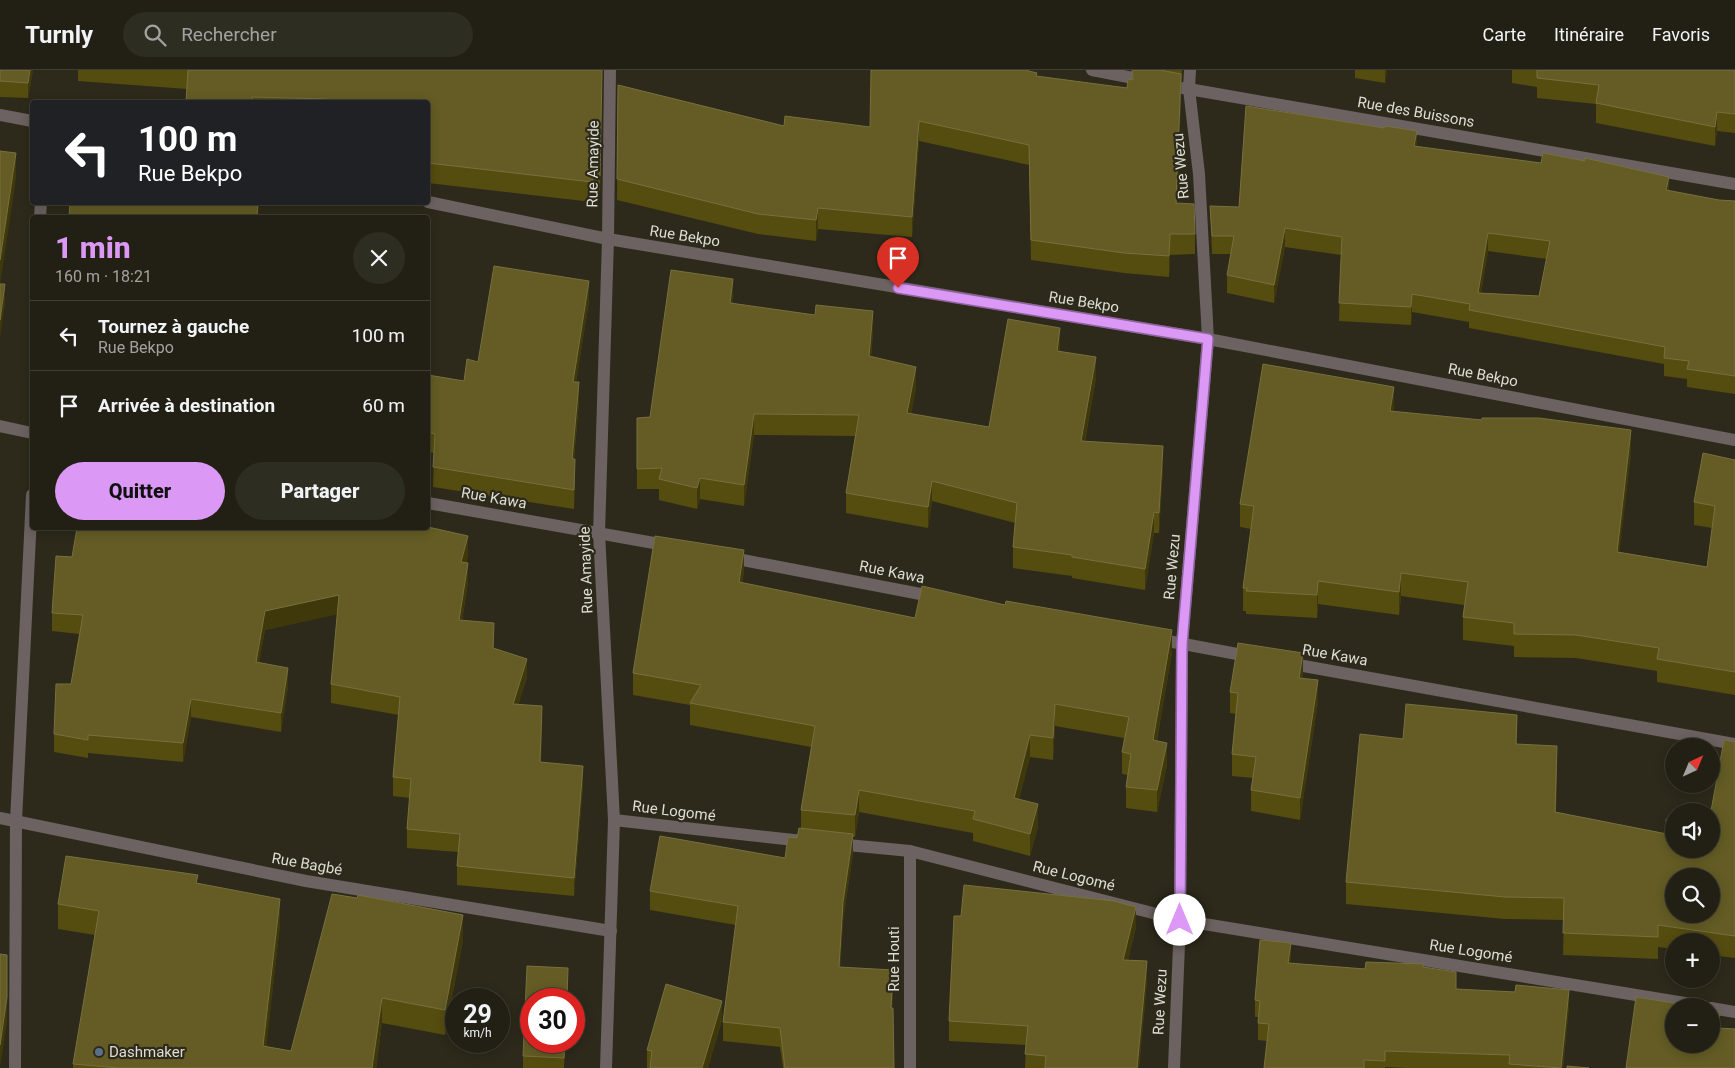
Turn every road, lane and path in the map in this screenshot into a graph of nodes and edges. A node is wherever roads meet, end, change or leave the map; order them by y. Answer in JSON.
{"nodes":[{"id":1,"x":610,"y":70,"type":"edge"},
{"id":2,"x":1092,"y":70,"type":"edge"},
{"id":3,"x":1190,"y":70,"type":"edge"},
{"id":4,"x":1189,"y":89,"type":"junction"},
{"id":5,"x":0,"y":115,"type":"edge"},
{"id":6,"x":30,"y":121,"type":"edge"},
{"id":7,"x":1735,"y":184,"type":"edge"},
{"id":8,"x":430,"y":202,"type":"edge"},
{"id":9,"x":608,"y":240,"type":"junction"},
{"id":10,"x":1208,"y":339,"type":"junction"},
{"id":11,"x":0,"y":426,"type":"edge"},
{"id":12,"x":30,"y":433,"type":"edge"},
{"id":13,"x":1735,"y":440,"type":"edge"},
{"id":14,"x":430,"y":502,"type":"edge"},
{"id":15,"x":30,"y":530,"type":"edge"},
{"id":16,"x":600,"y":533,"type":"junction"},
{"id":17,"x":687,"y":550,"type":"edge"},
{"id":18,"x":716,"y":555,"type":"edge"},
{"id":19,"x":949,"y":600,"type":"edge"},
{"id":20,"x":1143,"y":637,"type":"edge"},
{"id":21,"x":1182,"y":644,"type":"junction"},
{"id":22,"x":1735,"y":744,"type":"edge"},
{"id":23,"x":0,"y":818,"type":"edge"},
{"id":24,"x":614,"y":820,"type":"junction"},
{"id":25,"x":16,"y":821,"type":"junction"},
{"id":26,"x":910,"y":851,"type":"junction"},
{"id":27,"x":1180,"y":920,"type":"junction"},
{"id":28,"x":611,"y":931,"type":"junction"},
{"id":29,"x":1665,"y":1000,"type":"edge"},
{"id":30,"x":1720,"y":1010,"type":"edge"},
{"id":31,"x":1735,"y":1012,"type":"edge"},
{"id":32,"x":15,"y":1068,"type":"edge"},
{"id":33,"x":606,"y":1068,"type":"edge"},
{"id":34,"x":910,"y":1068,"type":"edge"},
{"id":35,"x":1174,"y":1068,"type":"edge"}],
"edges":[{"from":1,"to":9,"type":"street","name":"Rue Amayide"},
{"from":2,"to":4,"type":"street","name":"Rue des Buissons"},
{"from":3,"to":4,"type":"street","name":"Rue Wezu"},
{"from":4,"to":7,"type":"street","name":"Rue des Buissons"},
{"from":4,"to":10,"type":"street","name":"Rue Wezu"},
{"from":5,"to":6,"type":"street"},
{"from":8,"to":9,"type":"street","name":"Rue Bekpo"},
{"from":9,"to":10,"type":"street","name":"Rue Bekpo"},
{"from":9,"to":16,"type":"street","name":"Rue Amayide"},
{"from":10,"to":13,"type":"street","name":"Rue Bekpo"},
{"from":10,"to":21,"type":"street","name":"Rue Wezu"},
{"from":11,"to":12,"type":"street"},
{"from":14,"to":16,"type":"street","name":"Rue Kawa"},
{"from":15,"to":25,"type":"street"},
{"from":16,"to":17,"type":"street","name":"Rue Kawa"},
{"from":16,"to":24,"type":"street","name":"Rue Amayide"},
{"from":18,"to":19,"type":"street","name":"Rue Kawa"},
{"from":20,"to":21,"type":"street","name":"Rue Kawa"},
{"from":21,"to":22,"type":"street","name":"Rue Kawa"},
{"from":21,"to":27,"type":"street","name":"Rue Wezu"},
{"from":23,"to":25,"type":"street","name":"Rue Bagbé"},
{"from":24,"to":26,"type":"street","name":"Rue Logomé"},
{"from":24,"to":28,"type":"street","name":"Rue Amayide"},
{"from":25,"to":28,"type":"street","name":"Rue Bagbé"},
{"from":25,"to":32,"type":"street"},
{"from":26,"to":27,"type":"street","name":"Rue Logomé"},
{"from":26,"to":34,"type":"street","name":"Rue Houti"},
{"from":27,"to":29,"type":"street","name":"Rue Logomé"},
{"from":27,"to":35,"type":"street","name":"Rue Wezu"},
{"from":28,"to":33,"type":"street","name":"Rue Amayide"},
{"from":30,"to":31,"type":"street"}]}
